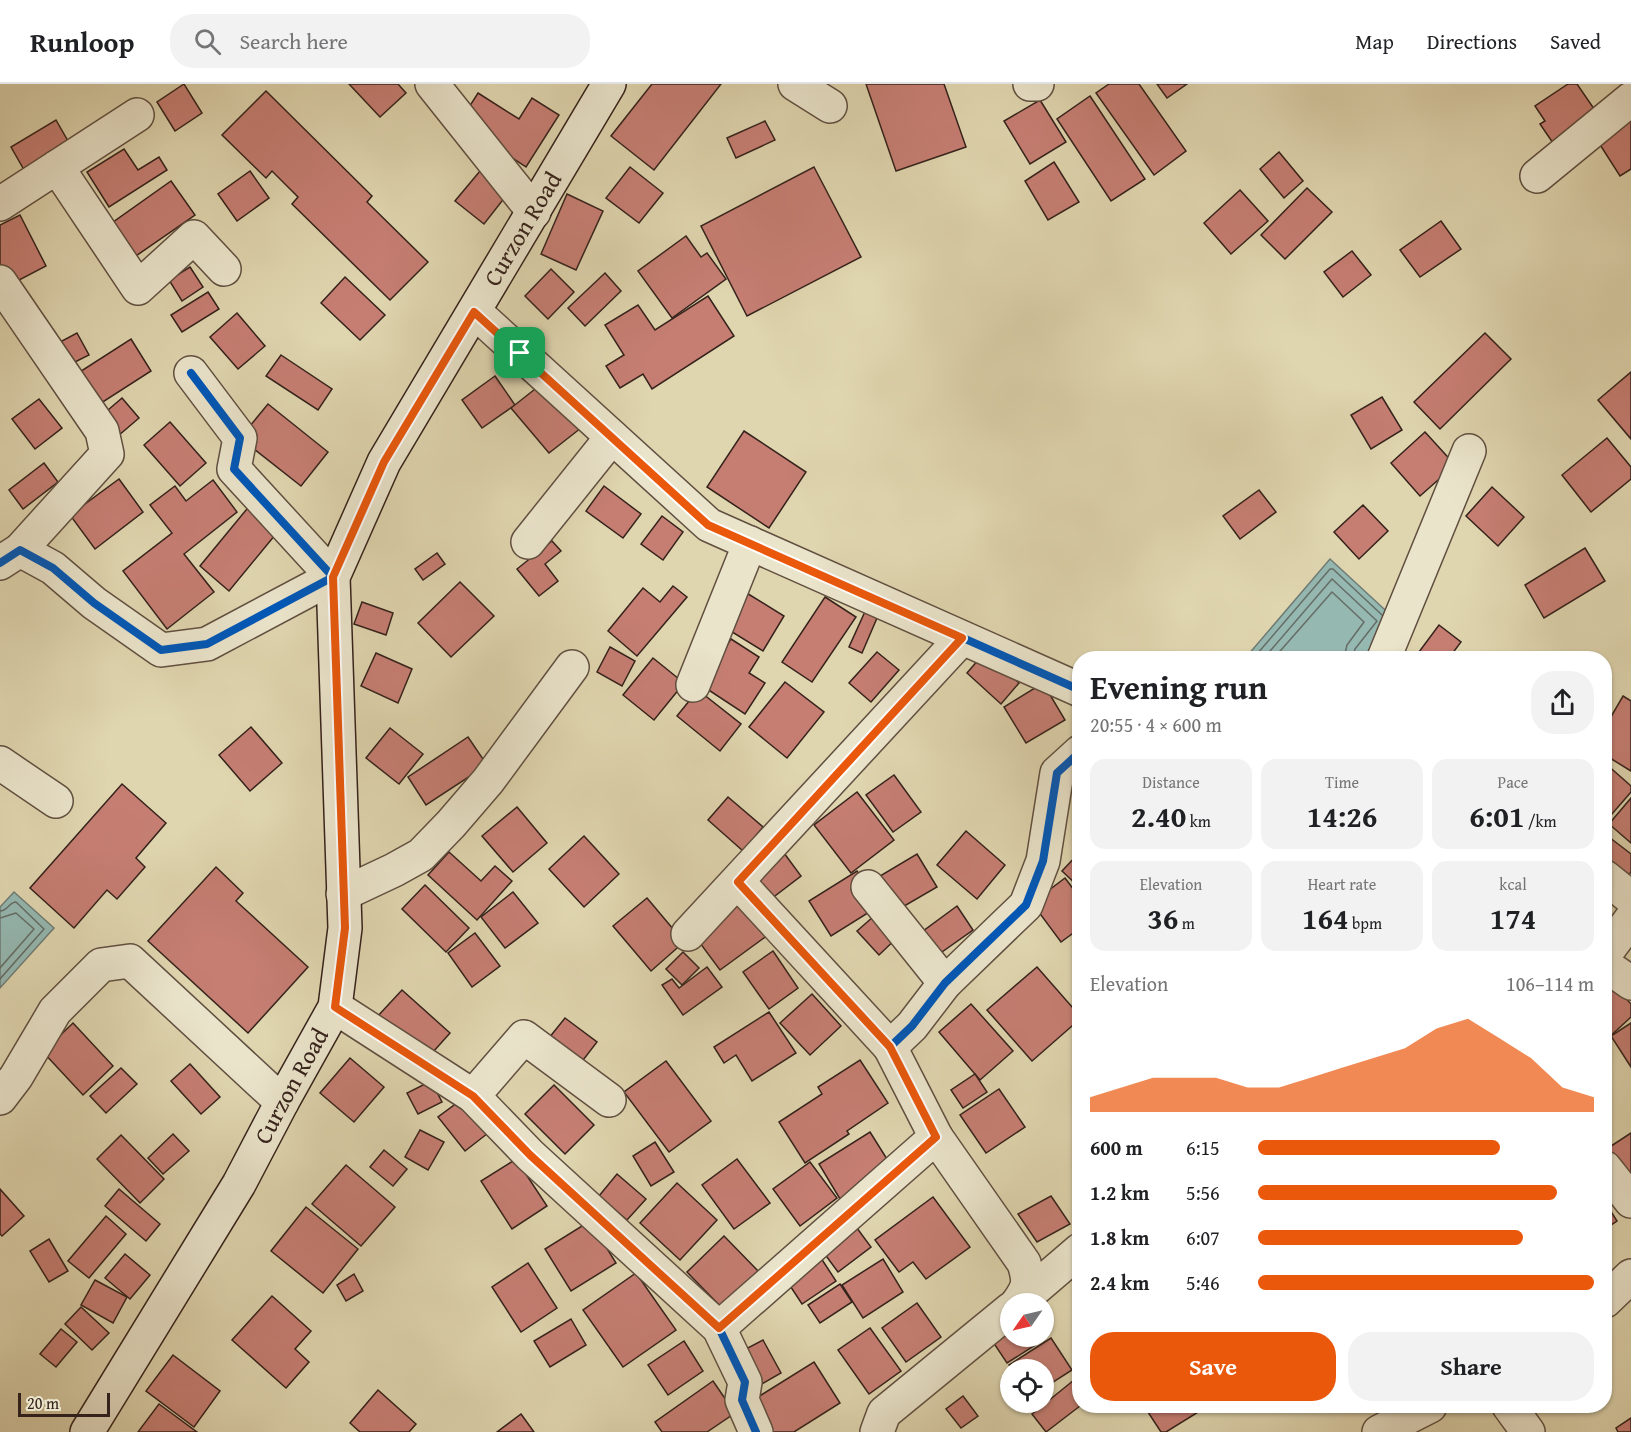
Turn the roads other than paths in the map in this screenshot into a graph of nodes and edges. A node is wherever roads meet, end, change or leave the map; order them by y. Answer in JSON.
{"nodes":[{"id":1,"x":432,"y":84,"type":"edge"},
{"id":2,"x":609,"y":84,"type":"edge"},
{"id":3,"x":795,"y":84,"type":"edge"},
{"id":4,"x":1030,"y":84,"type":"edge"},
{"id":5,"x":1037,"y":84,"type":"edge"},
{"id":6,"x":1631,"y":99,"type":"edge"},
{"id":7,"x":830,"y":106,"type":"dead end"},
{"id":8,"x":137,"y":115,"type":"dead end"},
{"id":9,"x":57,"y":167,"type":"junction"},
{"id":10,"x":1537,"y":176,"type":"dead end"},
{"id":11,"x":0,"y":204,"type":"edge"},
{"id":12,"x":534,"y":212,"type":"junction"},
{"id":13,"x":224,"y":269,"type":"dead end"},
{"id":14,"x":0,"y":282,"type":"edge"},
{"id":15,"x":474,"y":312,"type":"junction"},
{"id":16,"x":191,"y":372,"type":"dead end"},
{"id":17,"x":612,"y":437,"type":"junction"},
{"id":18,"x":1469,"y":451,"type":"dead end"},
{"id":19,"x":528,"y":542,"type":"dead end"},
{"id":20,"x":750,"y":543,"type":"junction"},
{"id":21,"x":10,"y":557,"type":"edge"},
{"id":22,"x":333,"y":577,"type":"junction"},
{"id":23,"x":962,"y":638,"type":"junction"},
{"id":24,"x":1387,"y":651,"type":"edge"},
{"id":25,"x":572,"y":667,"type":"dead end"},
{"id":26,"x":693,"y":685,"type":"dead end"},
{"id":27,"x":1072,"y":686,"type":"edge"},
{"id":28,"x":1072,"y":759,"type":"edge"},
{"id":29,"x":0,"y":763,"type":"edge"},
{"id":30,"x":56,"y":801,"type":"dead end"},
{"id":31,"x":738,"y":882,"type":"junction"},
{"id":32,"x":1612,"y":883,"type":"edge"},
{"id":33,"x":868,"y":887,"type":"dead end"},
{"id":34,"x":343,"y":894,"type":"junction"},
{"id":35,"x":1631,"y":898,"type":"edge"},
{"id":36,"x":1631,"y":919,"type":"edge"},
{"id":37,"x":688,"y":934,"type":"dead end"},
{"id":38,"x":1612,"y":945,"type":"edge"},
{"id":39,"x":1612,"y":970,"type":"edge"},
{"id":40,"x":945,"y":983,"type":"junction"},
{"id":41,"x":1631,"y":983,"type":"edge"},
{"id":42,"x":335,"y":1007,"type":"junction"},
{"id":43,"x":890,"y":1047,"type":"junction"},
{"id":44,"x":473,"y":1096,"type":"junction"},
{"id":45,"x":0,"y":1098,"type":"edge"},
{"id":46,"x":609,"y":1100,"type":"dead end"},
{"id":47,"x":282,"y":1102,"type":"junction"},
{"id":48,"x":936,"y":1137,"type":"junction"},
{"id":49,"x":1612,"y":1177,"type":"edge"},
{"id":50,"x":1631,"y":1201,"type":"edge"},
{"id":51,"x":1072,"y":1257,"type":"edge"},
{"id":52,"x":1025,"y":1293,"type":"edge"},
{"id":53,"x":1030,"y":1293,"type":"edge"},
{"id":54,"x":1000,"y":1318,"type":"edge"},
{"id":55,"x":719,"y":1328,"type":"junction"},
{"id":56,"x":1416,"y":1413,"type":"edge"},
{"id":57,"x":1514,"y":1413,"type":"edge"},
{"id":58,"x":87,"y":1432,"type":"edge"},
{"id":59,"x":756,"y":1432,"type":"edge"},
{"id":60,"x":877,"y":1432,"type":"edge"},
{"id":61,"x":1379,"y":1432,"type":"edge"},
{"id":62,"x":1528,"y":1432,"type":"edge"}],
"edges":[{"from":1,"to":12,"type":"street"},
{"from":2,"to":12,"type":"street","name":"Curzon Road"},
{"from":3,"to":7,"type":"street"},
{"from":4,"to":5,"type":"street"},
{"from":6,"to":10,"type":"street"},
{"from":8,"to":9,"type":"street"},
{"from":9,"to":11,"type":"street"},
{"from":9,"to":13,"type":"street"},
{"from":12,"to":15,"type":"street","name":"Curzon Road"},
{"from":14,"to":21,"type":"street"},
{"from":15,"to":17,"type":"street"},
{"from":15,"to":22,"type":"street","name":"Curzon Road"},
{"from":16,"to":22,"type":"street"},
{"from":17,"to":19,"type":"street"},
{"from":17,"to":20,"type":"street"},
{"from":18,"to":24,"type":"street"},
{"from":20,"to":23,"type":"street"},
{"from":20,"to":26,"type":"street"},
{"from":21,"to":22,"type":"street"},
{"from":22,"to":34,"type":"street","name":"Curzon Road"},
{"from":23,"to":27,"type":"street"},
{"from":23,"to":31,"type":"street"},
{"from":25,"to":34,"type":"street"},
{"from":28,"to":40,"type":"street"},
{"from":29,"to":30,"type":"street"},
{"from":31,"to":37,"type":"street"},
{"from":31,"to":43,"type":"street"},
{"from":32,"to":35,"type":"street"},
{"from":33,"to":40,"type":"street"},
{"from":34,"to":42,"type":"street","name":"Curzon Road"},
{"from":36,"to":38,"type":"street"},
{"from":39,"to":41,"type":"street"},
{"from":40,"to":43,"type":"street"},
{"from":42,"to":44,"type":"street"},
{"from":42,"to":47,"type":"street","name":"Curzon Road"},
{"from":43,"to":48,"type":"street"},
{"from":44,"to":46,"type":"street"},
{"from":44,"to":55,"type":"street"},
{"from":45,"to":47,"type":"street"},
{"from":47,"to":58,"type":"street","name":"Curzon Road"},
{"from":48,"to":52,"type":"street"},
{"from":48,"to":55,"type":"street"},
{"from":49,"to":50,"type":"street"},
{"from":51,"to":53,"type":"street"},
{"from":54,"to":60,"type":"street"},
{"from":55,"to":59,"type":"street"},
{"from":56,"to":61,"type":"street"},
{"from":57,"to":62,"type":"street"}]}
